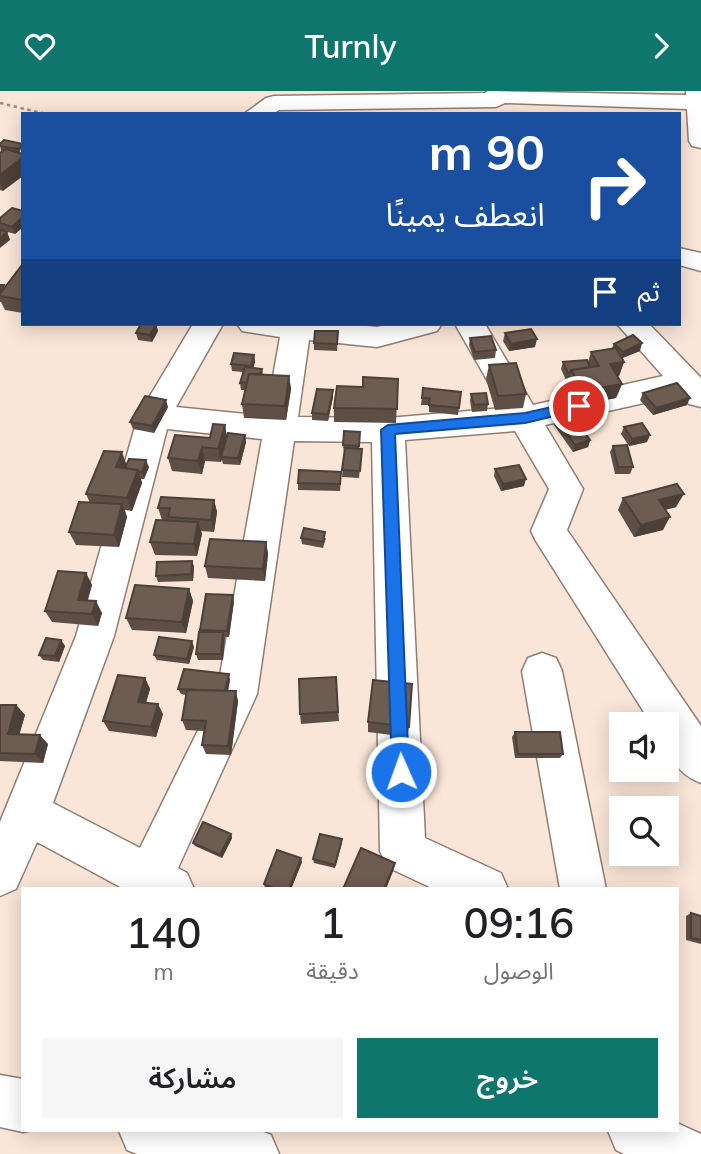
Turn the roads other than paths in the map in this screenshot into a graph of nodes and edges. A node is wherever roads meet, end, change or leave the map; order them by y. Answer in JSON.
{"nodes":[{"id":1,"x":697,"y":97,"type":"edge"},
{"id":2,"x":496,"y":100,"type":"edge"},
{"id":3,"x":270,"y":103,"type":"edge"},
{"id":4,"x":619,"y":107,"type":"edge"},
{"id":5,"x":701,"y":141,"type":"edge"},
{"id":6,"x":681,"y":257,"type":"edge"},
{"id":7,"x":701,"y":264,"type":"edge"},
{"id":8,"x":681,"y":270,"type":"edge"},
{"id":9,"x":207,"y":326,"type":"edge"},
{"id":10,"x":274,"y":326,"type":"edge"},
{"id":11,"x":419,"y":326,"type":"edge"},
{"id":12,"x":471,"y":326,"type":"edge"},
{"id":13,"x":634,"y":326,"type":"edge"},
{"id":14,"x":296,"y":328,"type":"junction"},
{"id":15,"x":694,"y":389,"type":"edge"},
{"id":16,"x":154,"y":416,"type":"junction"},
{"id":17,"x":525,"y":418,"type":"junction"},
{"id":18,"x":279,"y":429,"type":"junction"},
{"id":19,"x":388,"y":430,"type":"junction"},
{"id":20,"x":542,"y":671,"type":"dead end"},
{"id":21,"x":701,"y":763,"type":"edge"},
{"id":22,"x":27,"y":813,"type":"junction"},
{"id":23,"x":0,"y":873,"type":"edge"},
{"id":24,"x":160,"y":883,"type":"edge"},
{"id":25,"x":481,"y":887,"type":"edge"},
{"id":26,"x":583,"y":887,"type":"edge"},
{"id":27,"x":0,"y":1101,"type":"edge"},
{"id":28,"x":21,"y":1106,"type":"edge"},
{"id":29,"x":637,"y":1132,"type":"edge"},
{"id":30,"x":156,"y":1139,"type":"edge"},
{"id":31,"x":252,"y":1154,"type":"edge"},
{"id":32,"x":683,"y":1154,"type":"edge"}],
"edges":[{"from":1,"to":4,"type":"street"},
{"from":1,"to":5,"type":"street"},
{"from":2,"to":3,"type":"street"},
{"from":2,"to":4,"type":"street"},
{"from":6,"to":7,"type":"street"},
{"from":7,"to":8,"type":"street"},
{"from":9,"to":16,"type":"street"},
{"from":10,"to":14,"type":"street"},
{"from":11,"to":14,"type":"street"},
{"from":12,"to":17,"type":"street"},
{"from":13,"to":15,"type":"street"},
{"from":14,"to":18,"type":"street"},
{"from":15,"to":17,"type":"street"},
{"from":16,"to":18,"type":"street"},
{"from":16,"to":22,"type":"street"},
{"from":17,"to":19,"type":"street"},
{"from":17,"to":21,"type":"street"},
{"from":18,"to":19,"type":"street"},
{"from":18,"to":24,"type":"street"},
{"from":19,"to":25,"type":"street"},
{"from":20,"to":26,"type":"street"},
{"from":22,"to":23,"type":"street"},
{"from":22,"to":24,"type":"street"},
{"from":27,"to":28,"type":"street"},
{"from":29,"to":32,"type":"street"},
{"from":30,"to":31,"type":"street"}]}
